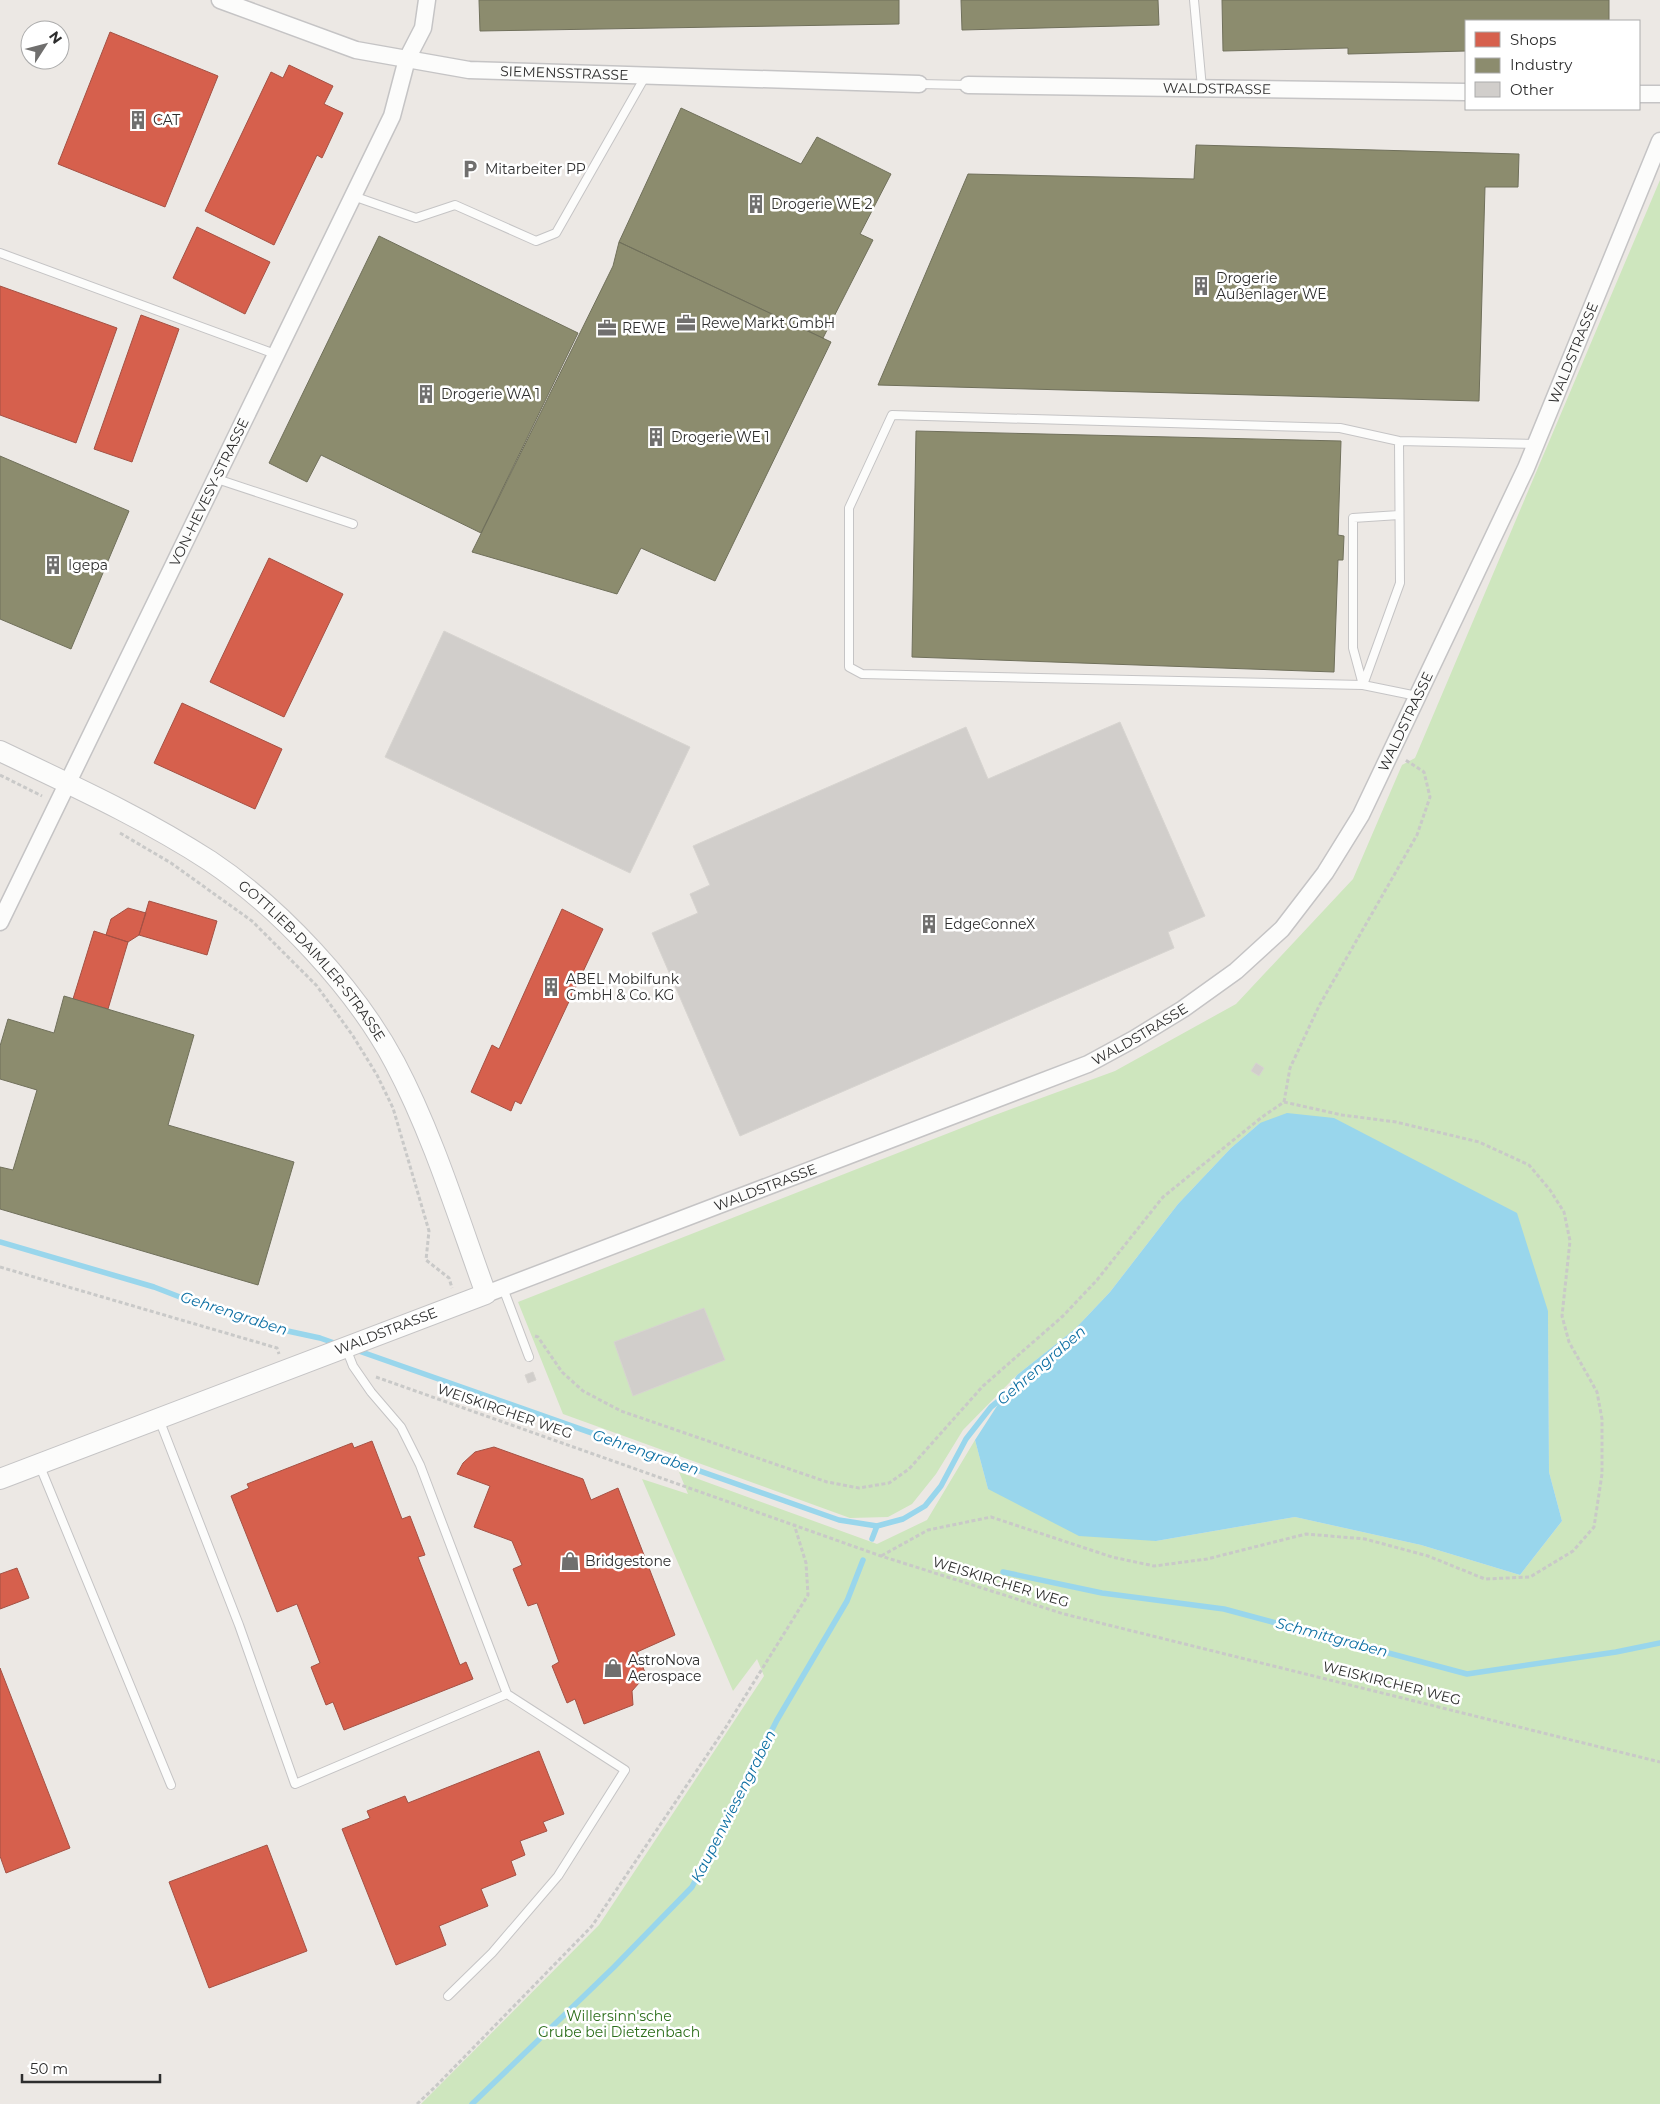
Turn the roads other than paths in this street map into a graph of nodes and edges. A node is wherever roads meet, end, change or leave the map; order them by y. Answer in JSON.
{"nodes":[{"id":1,"x":220,"y":0,"type":"edge"},
{"id":2,"x":427,"y":0,"type":"edge"},
{"id":3,"x":1194,"y":0,"type":"edge"},
{"id":4,"x":407,"y":59,"type":"junction"},
{"id":5,"x":646,"y":75,"type":"junction"},
{"id":6,"x":919,"y":84,"type":"joint"},
{"id":7,"x":968,"y":85,"type":"joint"},
{"id":8,"x":1202,"y":88,"type":"junction"},
{"id":9,"x":1465,"y":92,"type":"edge"},
{"id":10,"x":1640,"y":94,"type":"edge"},
{"id":11,"x":1660,"y":94,"type":"edge"},
{"id":12,"x":1660,"y":141,"type":"edge"},
{"id":13,"x":353,"y":196,"type":"junction"},
{"id":14,"x":0,"y":253,"type":"edge"},
{"id":15,"x":275,"y":354,"type":"junction"},
{"id":16,"x":1399,"y":441,"type":"junction"},
{"id":17,"x":1536,"y":444,"type":"junction"},
{"id":18,"x":214,"y":478,"type":"junction"},
{"id":19,"x":1399,"y":515,"type":"junction"},
{"id":20,"x":354,"y":524,"type":"dead end"},
{"id":21,"x":1363,"y":685,"type":"junction"},
{"id":22,"x":1417,"y":696,"type":"junction"},
{"id":23,"x":0,"y":751,"type":"edge"},
{"id":24,"x":68,"y":784,"type":"junction"},
{"id":25,"x":0,"y":922,"type":"edge"},
{"id":26,"x":495,"y":1291,"type":"junction"},
{"id":27,"x":347,"y":1353,"type":"junction"},
{"id":28,"x":529,"y":1356,"type":"dead end"},
{"id":29,"x":158,"y":1418,"type":"junction"},
{"id":30,"x":39,"y":1464,"type":"junction"},
{"id":31,"x":0,"y":1479,"type":"edge"},
{"id":32,"x":507,"y":1694,"type":"junction"},
{"id":33,"x":171,"y":1785,"type":"dead end"},
{"id":34,"x":448,"y":1996,"type":"dead end"}],
"edges":[{"from":1,"to":4,"type":"street","name":"SIEMENSSTRASSE"},
{"from":2,"to":4,"type":"street","name":"VON-HEVESY-STRASSE"},
{"from":3,"to":8,"type":"lane"},
{"from":4,"to":5,"type":"street","name":"SIEMENSSTRASSE"},
{"from":4,"to":13,"type":"street","name":"VON-HEVESY-STRASSE"},
{"from":5,"to":6,"type":"street","name":"SIEMENSSTRASSE"},
{"from":5,"to":13,"type":"lane"},
{"from":6,"to":7,"type":"lane"},
{"from":7,"to":8,"type":"street","name":"WALDSTRASSE"},
{"from":8,"to":9,"type":"street","name":"WALDSTRASSE"},
{"from":10,"to":11,"type":"street"},
{"from":12,"to":17,"type":"street","name":"WALDSTRASSE"},
{"from":13,"to":15,"type":"street","name":"VON-HEVESY-STRASSE"},
{"from":14,"to":15,"type":"lane"},
{"from":15,"to":18,"type":"street","name":"VON-HEVESY-STRASSE"},
{"from":16,"to":17,"type":"lane"},
{"from":16,"to":19,"type":"lane"},
{"from":16,"to":21,"type":"lane"},
{"from":17,"to":22,"type":"street","name":"WALDSTRASSE"},
{"from":18,"to":20,"type":"lane"},
{"from":18,"to":24,"type":"street","name":"VON-HEVESY-STRASSE"},
{"from":19,"to":21,"type":"lane"},
{"from":19,"to":21,"type":"lane"},
{"from":21,"to":22,"type":"lane"},
{"from":22,"to":26,"type":"street","name":"WALDSTRASSE"},
{"from":23,"to":24,"type":"street","name":"GOTTLIEB-DAIMLER-STRASSE"},
{"from":24,"to":25,"type":"street","name":"VON-HEVESY-STRASSE"},
{"from":24,"to":26,"type":"street","name":"GOTTLIEB-DAIMLER-STRASSE"},
{"from":26,"to":27,"type":"street","name":"WALDSTRASSE"},
{"from":26,"to":28,"type":"lane"},
{"from":27,"to":29,"type":"street","name":"WALDSTRASSE"},
{"from":27,"to":32,"type":"lane"},
{"from":29,"to":30,"type":"street","name":"WALDSTRASSE"},
{"from":29,"to":32,"type":"lane"},
{"from":30,"to":31,"type":"street","name":"WALDSTRASSE"},
{"from":30,"to":33,"type":"lane"},
{"from":32,"to":34,"type":"lane"}]}
